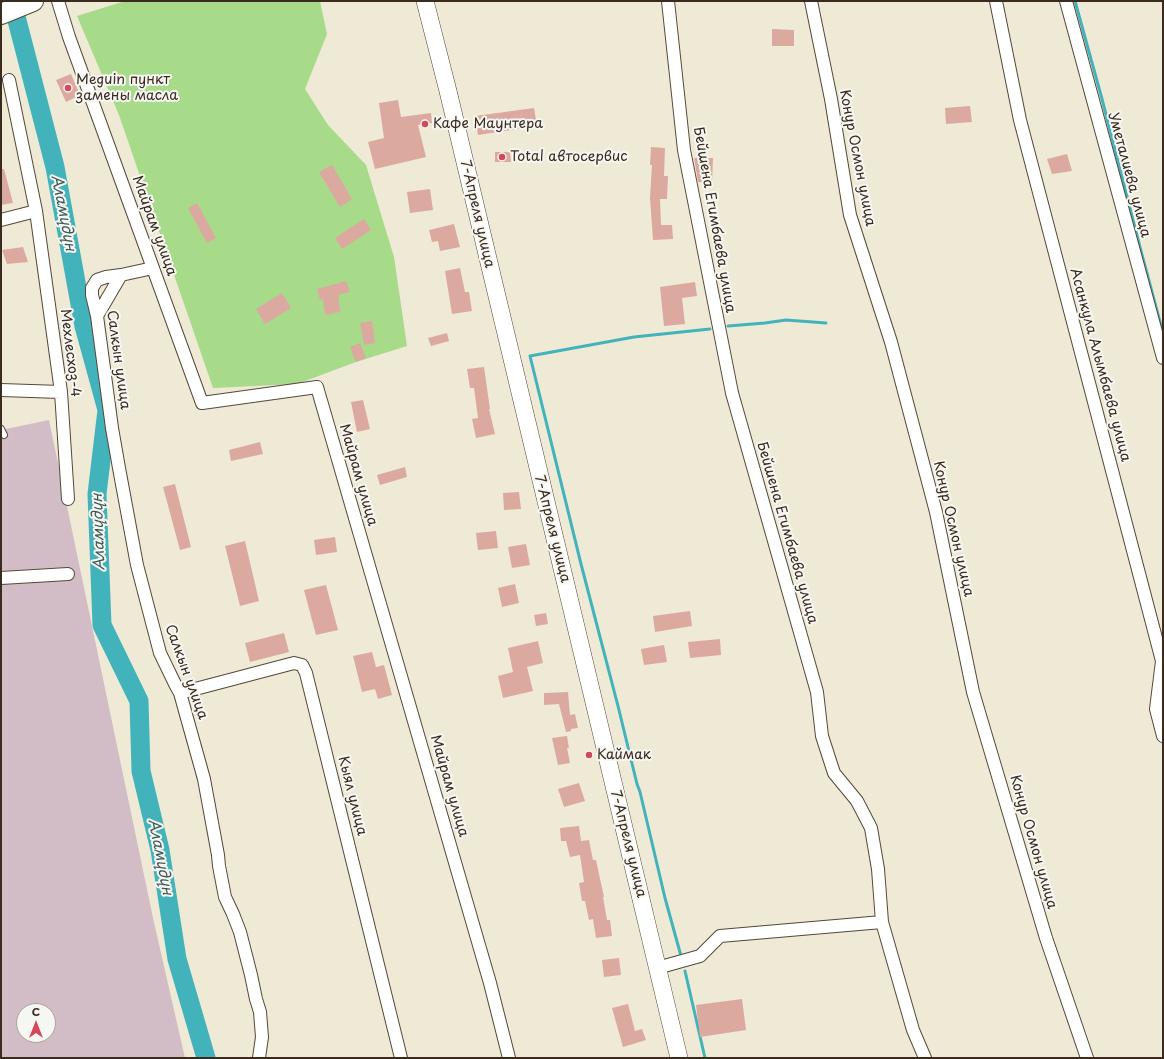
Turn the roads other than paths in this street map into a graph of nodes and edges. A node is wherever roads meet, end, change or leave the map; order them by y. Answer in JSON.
{"nodes":[{"id":1,"x":33,"y":1,"type":"edge"},
{"id":2,"x":58,"y":1,"type":"edge"},
{"id":3,"x":425,"y":1,"type":"edge"},
{"id":4,"x":668,"y":1,"type":"edge"},
{"id":5,"x":811,"y":1,"type":"edge"},
{"id":6,"x":996,"y":1,"type":"edge"},
{"id":7,"x":1066,"y":1,"type":"edge"},
{"id":8,"x":1,"y":14,"type":"edge"},
{"id":9,"x":9,"y":80,"type":"dead end"},
{"id":10,"x":36,"y":211,"type":"junction"},
{"id":11,"x":1,"y":220,"type":"edge"},
{"id":12,"x":153,"y":268,"type":"junction"},
{"id":13,"x":121,"y":275,"type":"junction"},
{"id":14,"x":97,"y":316,"type":"junction"},
{"id":15,"x":1163,"y":358,"type":"edge"},
{"id":16,"x":1,"y":390,"type":"edge"},
{"id":17,"x":61,"y":392,"type":"junction"},
{"id":18,"x":68,"y":499,"type":"dead end"},
{"id":19,"x":68,"y":574,"type":"dead end"},
{"id":20,"x":1,"y":578,"type":"edge"},
{"id":21,"x":180,"y":693,"type":"junction"},
{"id":22,"x":1163,"y":736,"type":"edge"},
{"id":23,"x":882,"y":922,"type":"junction"},
{"id":24,"x":658,"y":968,"type":"junction"},
{"id":25,"x":259,"y":1058,"type":"edge"},
{"id":26,"x":401,"y":1058,"type":"edge"},
{"id":27,"x":509,"y":1058,"type":"edge"},
{"id":28,"x":679,"y":1058,"type":"edge"},
{"id":29,"x":924,"y":1058,"type":"edge"},
{"id":30,"x":1087,"y":1058,"type":"edge"}],
"edges":[{"from":1,"to":8,"type":"main road"},
{"from":2,"to":12,"type":"street","name":"Майрам улица"},
{"from":3,"to":24,"type":"main road","name":"7-Апреля улица"},
{"from":4,"to":23,"type":"street","name":"Бейшена Егимбаева улица"},
{"from":5,"to":30,"type":"street","name":"Конур Осмон улица"},
{"from":6,"to":22,"type":"street","name":"Асанкула Алымбаева улица"},
{"from":7,"to":15,"type":"street","name":"Уметалиева улица"},
{"from":9,"to":10,"type":"street","name":"Мехлесхоз-4"},
{"from":10,"to":11,"type":"street"},
{"from":10,"to":17,"type":"street","name":"Мехлесхоз-4"},
{"from":12,"to":13,"type":"street","name":"Салкын улица"},
{"from":12,"to":27,"type":"street","name":"Майрам улица"},
{"from":13,"to":14,"type":"street"},
{"from":13,"to":14,"type":"street","name":"Салкын улица"},
{"from":14,"to":21,"type":"street","name":"Салкын улица"},
{"from":16,"to":17,"type":"street"},
{"from":17,"to":18,"type":"street","name":"Мехлесхоз-4"},
{"from":19,"to":20,"type":"street"},
{"from":21,"to":25,"type":"street","name":"Салкын улица"},
{"from":21,"to":26,"type":"street","name":"Кыял улица"},
{"from":23,"to":24,"type":"street"},
{"from":23,"to":29,"type":"street","name":"Бейшена Егимбаева улица"},
{"from":24,"to":28,"type":"main road","name":"7-Апреля улица"}]}
